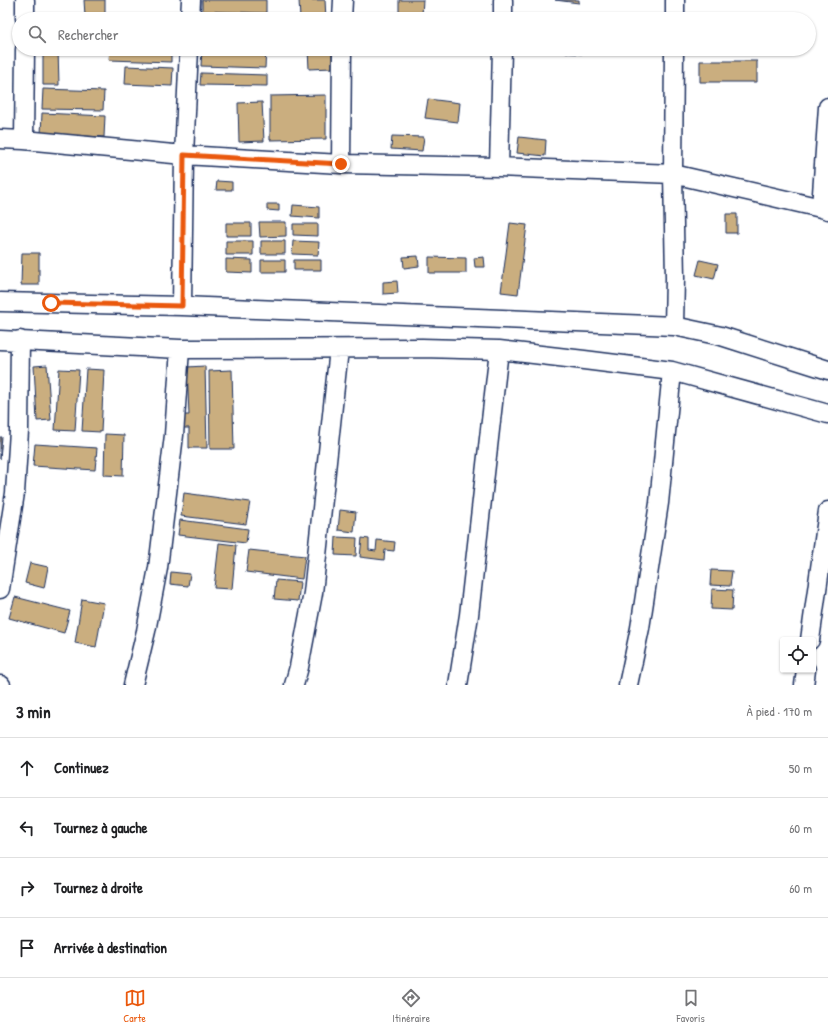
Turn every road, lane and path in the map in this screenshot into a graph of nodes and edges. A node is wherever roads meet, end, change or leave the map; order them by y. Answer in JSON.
{"nodes":[{"id":1,"x":26,"y":0,"type":"edge"},
{"id":2,"x":190,"y":0,"type":"edge"},
{"id":3,"x":342,"y":0,"type":"edge"},
{"id":4,"x":503,"y":0,"type":"edge"},
{"id":5,"x":675,"y":0,"type":"edge"},
{"id":6,"x":25,"y":12,"type":"edge"},
{"id":7,"x":190,"y":12,"type":"edge"},
{"id":8,"x":342,"y":12,"type":"edge"},
{"id":9,"x":502,"y":12,"type":"edge"},
{"id":10,"x":674,"y":12,"type":"edge"},
{"id":11,"x":25,"y":56,"type":"edge"},
{"id":12,"x":189,"y":56,"type":"edge"},
{"id":13,"x":342,"y":56,"type":"edge"},
{"id":14,"x":502,"y":56,"type":"edge"},
{"id":15,"x":674,"y":56,"type":"edge"},
{"id":16,"x":828,"y":107,"type":"edge"},
{"id":17,"x":0,"y":139,"type":"edge"},
{"id":18,"x":24,"y":140,"type":"junction"},
{"id":19,"x":184,"y":155,"type":"junction"},
{"id":20,"x":341,"y":164,"type":"junction"},
{"id":21,"x":499,"y":167,"type":"junction"},
{"id":22,"x":673,"y":174,"type":"junction"},
{"id":23,"x":825,"y":209,"type":"edge"},
{"id":24,"x":0,"y":302,"type":"edge"},
{"id":25,"x":182,"y":306,"type":"junction"},
{"id":26,"x":674,"y":326,"type":"junction"},
{"id":27,"x":0,"y":340,"type":"edge"},
{"id":28,"x":20,"y":340,"type":"junction"},
{"id":29,"x":180,"y":349,"type":"junction"},
{"id":30,"x":339,"y":349,"type":"junction"},
{"id":31,"x":499,"y":350,"type":"junction"},
{"id":32,"x":828,"y":370,"type":"edge"},
{"id":33,"x":672,"y":371,"type":"junction"},
{"id":34,"x":828,"y":414,"type":"edge"},
{"id":35,"x":828,"y":511,"type":"edge"},
{"id":36,"x":0,"y":589,"type":"edge"},
{"id":37,"x":810,"y":637,"type":"edge"},
{"id":38,"x":806,"y":673,"type":"edge"},
{"id":39,"x":132,"y":685,"type":"edge"},
{"id":40,"x":294,"y":685,"type":"edge"},
{"id":41,"x":458,"y":685,"type":"edge"},
{"id":42,"x":628,"y":685,"type":"edge"},
{"id":43,"x":804,"y":685,"type":"edge"}],
"edges":[{"from":1,"to":6,"type":"street"},
{"from":2,"to":7,"type":"street"},
{"from":3,"to":8,"type":"street"},
{"from":4,"to":9,"type":"street"},
{"from":5,"to":10,"type":"street"},
{"from":11,"to":18,"type":"street"},
{"from":12,"to":19,"type":"street"},
{"from":13,"to":20,"type":"street"},
{"from":14,"to":21,"type":"street"},
{"from":15,"to":22,"type":"street"},
{"from":16,"to":23,"type":"street"},
{"from":17,"to":18,"type":"street"},
{"from":18,"to":19,"type":"street"},
{"from":19,"to":20,"type":"street"},
{"from":19,"to":25,"type":"street"},
{"from":20,"to":21,"type":"street"},
{"from":21,"to":22,"type":"street"},
{"from":22,"to":23,"type":"street"},
{"from":22,"to":26,"type":"street"},
{"from":24,"to":25,"type":"street"},
{"from":25,"to":26,"type":"street"},
{"from":26,"to":32,"type":"street"},
{"from":27,"to":28,"type":"street"},
{"from":28,"to":29,"type":"street"},
{"from":28,"to":36,"type":"street"},
{"from":29,"to":30,"type":"street"},
{"from":29,"to":39,"type":"street"},
{"from":30,"to":31,"type":"street"},
{"from":30,"to":40,"type":"street"},
{"from":31,"to":33,"type":"street"},
{"from":31,"to":41,"type":"street"},
{"from":33,"to":34,"type":"street"},
{"from":33,"to":42,"type":"street"},
{"from":35,"to":37,"type":"street"},
{"from":38,"to":43,"type":"street"}]}
